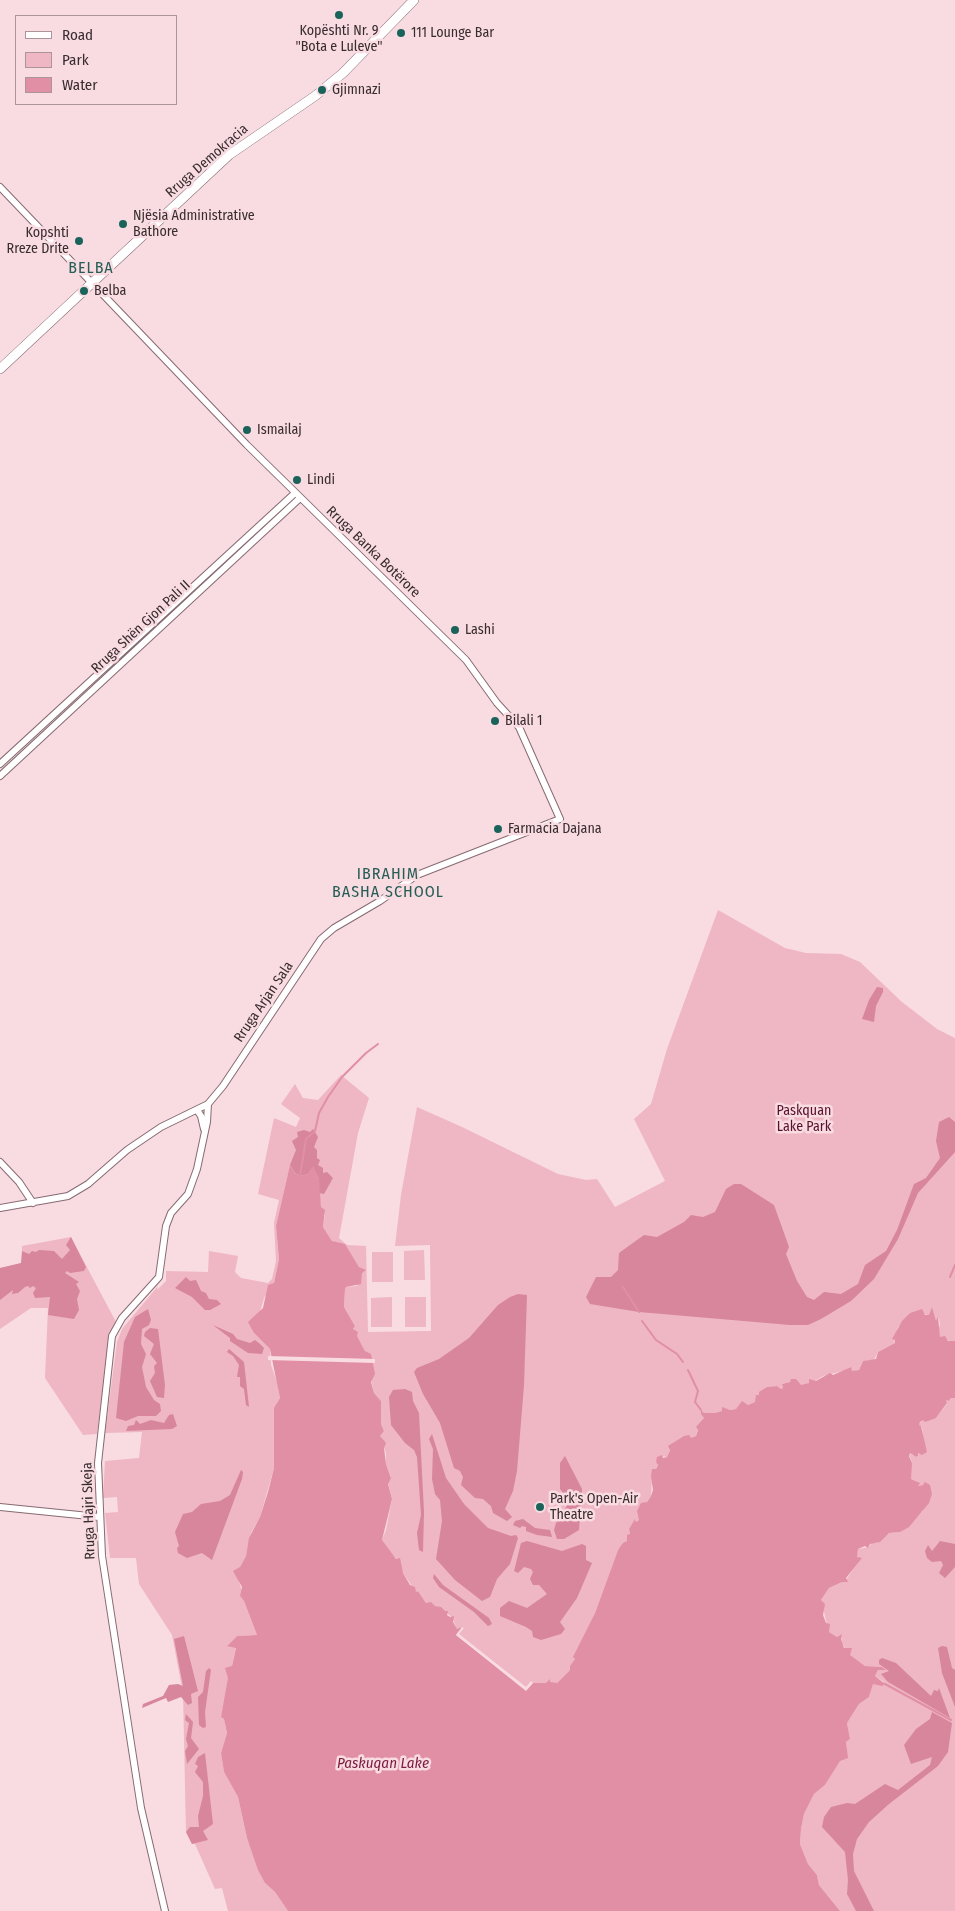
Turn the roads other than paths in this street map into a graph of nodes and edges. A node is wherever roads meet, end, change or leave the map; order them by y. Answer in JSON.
{"nodes":[{"id":1,"x":414,"y":0,"type":"edge"},
{"id":2,"x":0,"y":187,"type":"edge"},
{"id":3,"x":92,"y":284,"type":"junction"},
{"id":4,"x":0,"y":369,"type":"edge"},
{"id":5,"x":298,"y":496,"type":"junction"},
{"id":6,"x":0,"y":764,"type":"edge"},
{"id":7,"x":0,"y":776,"type":"edge"},
{"id":8,"x":560,"y":819,"type":"joint"},
{"id":9,"x":208,"y":1104,"type":"junction"},
{"id":10,"x":197,"y":1110,"type":"junction"},
{"id":11,"x":204,"y":1133,"type":"junction"},
{"id":12,"x":0,"y":1162,"type":"edge"},
{"id":13,"x":33,"y":1203,"type":"junction"},
{"id":14,"x":0,"y":1208,"type":"edge"},
{"id":15,"x":0,"y":1507,"type":"edge"},
{"id":16,"x":99,"y":1517,"type":"junction"},
{"id":17,"x":165,"y":1911,"type":"edge"}],
"edges":[{"from":1,"to":3,"type":"main road","name":"Rruga Demokracia"},
{"from":2,"to":3,"type":"street","name":"Rruga Banka Botërore"},
{"from":3,"to":4,"type":"main road","name":"Rruga Demokracia"},
{"from":3,"to":5,"type":"street","name":"Rruga Banka Botërore"},
{"from":5,"to":6,"type":"street","name":"Rruga Shën Gjon Pali II"},
{"from":5,"to":7,"type":"street","name":"Rruga Shën Gjon Pali II"},
{"from":5,"to":8,"type":"street","name":"Rruga Banka Botërore"},
{"from":8,"to":9,"type":"street","name":"Rruga Arjan Sala"},
{"from":9,"to":10,"type":"street","name":"Rruga Arjan Sala"},
{"from":9,"to":11,"type":"street","name":"Rruga Hajri Skeja"},
{"from":10,"to":11,"type":"street","name":"Rruga Hajri Skeja"},
{"from":10,"to":13,"type":"street","name":"Rruga Arjan Sala"},
{"from":11,"to":16,"type":"street","name":"Rruga Hajri Skeja"},
{"from":12,"to":13,"type":"street"},
{"from":13,"to":14,"type":"street","name":"Rruga Arjan Sala"},
{"from":15,"to":16,"type":"street"},
{"from":16,"to":17,"type":"street","name":"Rruga Hajri Skeja"}]}
